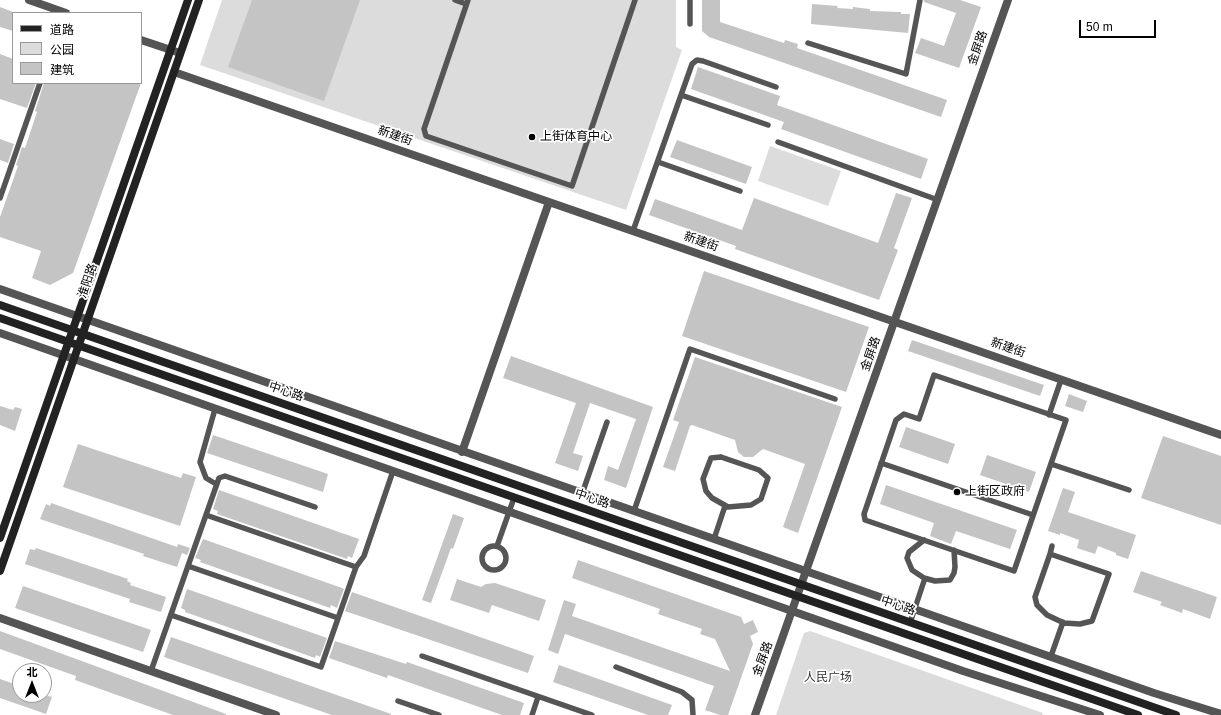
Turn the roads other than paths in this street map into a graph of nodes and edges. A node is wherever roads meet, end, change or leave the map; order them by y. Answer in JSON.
{"nodes":[{"id":1,"x":29,"y":0,"type":"edge"},
{"id":2,"x":188,"y":0,"type":"edge"},
{"id":3,"x":199,"y":0,"type":"edge"},
{"id":4,"x":455,"y":0,"type":"edge"},
{"id":5,"x":635,"y":0,"type":"edge"},
{"id":6,"x":690,"y":0,"type":"edge"},
{"id":7,"x":920,"y":0,"type":"edge"},
{"id":8,"x":1008,"y":0,"type":"edge"},
{"id":9,"x":467,"y":2,"type":"edge"},
{"id":10,"x":63,"y":12,"type":"edge"},
{"id":11,"x":690,"y":24,"type":"dead end"},
{"id":12,"x":142,"y":40,"type":"edge"},
{"id":13,"x":808,"y":43,"type":"dead end"},
{"id":14,"x":170,"y":50,"type":"junction"},
{"id":15,"x":180,"y":54,"type":"junction"},
{"id":16,"x":174,"y":72,"type":"junction"},
{"id":17,"x":40,"y":84,"type":"edge"},
{"id":18,"x":776,"y":87,"type":"dead end"},
{"id":19,"x":681,"y":94,"type":"junction"},
{"id":20,"x":768,"y":125,"type":"dead end"},
{"id":21,"x":778,"y":142,"type":"dead end"},
{"id":22,"x":658,"y":162,"type":"junction"},
{"id":23,"x":740,"y":191,"type":"dead end"},
{"id":24,"x":0,"y":198,"type":"edge"},
{"id":25,"x":938,"y":200,"type":"junction"},
{"id":26,"x":549,"y":202,"type":"junction"},
{"id":27,"x":633,"y":231,"type":"junction"},
{"id":28,"x":0,"y":289,"type":"edge"},
{"id":29,"x":0,"y":305,"type":"edge"},
{"id":30,"x":77,"y":316,"type":"junction"},
{"id":31,"x":0,"y":318,"type":"edge"},
{"id":32,"x":87,"y":320,"type":"junction"},
{"id":33,"x":895,"y":322,"type":"junction"},
{"id":34,"x":72,"y":330,"type":"junction"},
{"id":35,"x":0,"y":333,"type":"edge"},
{"id":36,"x":83,"y":334,"type":"junction"},
{"id":37,"x":68,"y":342,"type":"junction"},
{"id":38,"x":78,"y":345,"type":"junction"},
{"id":39,"x":64,"y":355,"type":"junction"},
{"id":40,"x":74,"y":359,"type":"junction"},
{"id":41,"x":1062,"y":380,"type":"junction"},
{"id":42,"x":835,"y":399,"type":"dead end"},
{"id":43,"x":215,"y":409,"type":"junction"},
{"id":44,"x":1049,"y":415,"type":"junction"},
{"id":45,"x":606,"y":422,"type":"dead end"},
{"id":46,"x":1221,"y":435,"type":"edge"},
{"id":47,"x":462,"y":452,"type":"junction"},
{"id":48,"x":881,"y":463,"type":"junction"},
{"id":49,"x":1051,"y":464,"type":"junction"},
{"id":50,"x":393,"y":471,"type":"junction"},
{"id":51,"x":216,"y":484,"type":"junction"},
{"id":52,"x":1129,"y":490,"type":"dead end"},
{"id":53,"x":582,"y":494,"type":"junction"},
{"id":54,"x":514,"y":498,"type":"junction"},
{"id":55,"x":725,"y":506,"type":"junction"},
{"id":56,"x":315,"y":507,"type":"dead end"},
{"id":57,"x":510,"y":512,"type":"junction"},
{"id":58,"x":634,"y":512,"type":"junction"},
{"id":59,"x":206,"y":515,"type":"junction"},
{"id":60,"x":1033,"y":515,"type":"junction"},
{"id":61,"x":0,"y":538,"type":"edge"},
{"id":62,"x":714,"y":539,"type":"junction"},
{"id":63,"x":924,"y":540,"type":"junction"},
{"id":64,"x":497,"y":546,"type":"junction"},
{"id":65,"x":1052,"y":546,"type":"dead end"},
{"id":66,"x":954,"y":550,"type":"junction"},
{"id":67,"x":1050,"y":554,"type":"junction"},
{"id":68,"x":188,"y":566,"type":"junction"},
{"id":69,"x":356,"y":567,"type":"junction"},
{"id":70,"x":0,"y":570,"type":"edge"},
{"id":71,"x":807,"y":571,"type":"junction"},
{"id":72,"x":925,"y":578,"type":"junction"},
{"id":73,"x":802,"y":585,"type":"junction"},
{"id":74,"x":798,"y":596,"type":"junction"},
{"id":75,"x":915,"y":609,"type":"junction"},
{"id":76,"x":792,"y":611,"type":"junction"},
{"id":77,"x":171,"y":615,"type":"junction"},
{"id":78,"x":0,"y":618,"type":"edge"},
{"id":79,"x":338,"y":618,"type":"junction"},
{"id":80,"x":1063,"y":622,"type":"junction"},
{"id":81,"x":910,"y":623,"type":"junction"},
{"id":82,"x":422,"y":656,"type":"dead end"},
{"id":83,"x":1051,"y":656,"type":"junction"},
{"id":84,"x":616,"y":667,"type":"dead end"},
{"id":85,"x":151,"y":671,"type":"junction"},
{"id":86,"x":538,"y":696,"type":"junction"},
{"id":87,"x":398,"y":701,"type":"dead end"},
{"id":88,"x":1221,"y":714,"type":"edge"},
{"id":89,"x":276,"y":715,"type":"edge"},
{"id":90,"x":439,"y":715,"type":"edge"},
{"id":91,"x":532,"y":715,"type":"edge"},
{"id":92,"x":592,"y":715,"type":"edge"},
{"id":93,"x":694,"y":715,"type":"edge"},
{"id":94,"x":755,"y":715,"type":"edge"},
{"id":95,"x":1100,"y":715,"type":"edge"},
{"id":96,"x":1138,"y":715,"type":"edge"},
{"id":97,"x":1176,"y":715,"type":"edge"}],
"edges":[{"from":1,"to":10,"type":"street"},
{"from":2,"to":14,"type":"main road","name":"淮阳路"},
{"from":3,"to":15,"type":"main road","name":"淮阳路"},
{"from":4,"to":9,"type":"lane"},
{"from":5,"to":9,"type":"lane"},
{"from":6,"to":11,"type":"lane"},
{"from":7,"to":13,"type":"lane"},
{"from":8,"to":25,"type":"street","name":"金屏路"},
{"from":12,"to":14,"type":"street"},
{"from":14,"to":15,"type":"street"},
{"from":14,"to":30,"type":"main road","name":"淮阳路"},
{"from":15,"to":16,"type":"main road","name":"淮阳路"},
{"from":16,"to":26,"type":"street","name":"新建街"},
{"from":16,"to":32,"type":"main road","name":"淮阳路"},
{"from":17,"to":24,"type":"lane"},
{"from":18,"to":19,"type":"lane"},
{"from":19,"to":20,"type":"lane"},
{"from":19,"to":22,"type":"lane"},
{"from":21,"to":25,"type":"lane"},
{"from":22,"to":23,"type":"lane"},
{"from":22,"to":27,"type":"lane"},
{"from":25,"to":33,"type":"street","name":"金屏路"},
{"from":26,"to":27,"type":"street","name":"新建街"},
{"from":26,"to":47,"type":"street"},
{"from":27,"to":33,"type":"street","name":"新建街"},
{"from":28,"to":30,"type":"street"},
{"from":29,"to":34,"type":"main road","name":"中心路"},
{"from":30,"to":32,"type":"street"},
{"from":30,"to":34,"type":"main road","name":"淮阳路"},
{"from":31,"to":37,"type":"main road","name":"中心路"},
{"from":32,"to":36,"type":"main road","name":"淮阳路"},
{"from":32,"to":47,"type":"street"},
{"from":33,"to":41,"type":"street","name":"新建街"},
{"from":33,"to":71,"type":"street","name":"金屏路"},
{"from":34,"to":36,"type":"main road","name":"中心路"},
{"from":34,"to":37,"type":"main road","name":"淮阳路"},
{"from":35,"to":39,"type":"street"},
{"from":36,"to":38,"type":"main road","name":"淮阳路"},
{"from":36,"to":73,"type":"main road","name":"中心路"},
{"from":37,"to":38,"type":"main road","name":"中心路"},
{"from":37,"to":39,"type":"main road","name":"淮阳路"},
{"from":38,"to":40,"type":"main road","name":"淮阳路"},
{"from":38,"to":54,"type":"main road","name":"中心路"},
{"from":39,"to":40,"type":"street"},
{"from":39,"to":61,"type":"main road","name":"淮阳路"},
{"from":40,"to":43,"type":"street"},
{"from":40,"to":70,"type":"main road","name":"淮阳路"},
{"from":41,"to":44,"type":"lane"},
{"from":41,"to":46,"type":"street","name":"新建街"},
{"from":42,"to":58,"type":"lane"},
{"from":43,"to":50,"type":"street"},
{"from":43,"to":51,"type":"lane"},
{"from":44,"to":48,"type":"lane"},
{"from":44,"to":49,"type":"lane"},
{"from":45,"to":53,"type":"lane"},
{"from":47,"to":53,"type":"street"},
{"from":48,"to":60,"type":"lane"},
{"from":48,"to":63,"type":"lane"},
{"from":49,"to":52,"type":"lane"},
{"from":49,"to":60,"type":"lane"},
{"from":50,"to":57,"type":"street"},
{"from":50,"to":69,"type":"lane"},
{"from":51,"to":56,"type":"lane"},
{"from":51,"to":59,"type":"lane"},
{"from":53,"to":58,"type":"street"},
{"from":54,"to":57,"type":"lane"},
{"from":54,"to":74,"type":"main road","name":"中心路"},
{"from":55,"to":55,"type":"lane"},
{"from":55,"to":62,"type":"lane"},
{"from":57,"to":64,"type":"lane"},
{"from":57,"to":76,"type":"street"},
{"from":58,"to":62,"type":"street"},
{"from":59,"to":68,"type":"lane"},
{"from":59,"to":69,"type":"lane"},
{"from":60,"to":66,"type":"lane"},
{"from":62,"to":71,"type":"street"},
{"from":63,"to":66,"type":"lane"},
{"from":63,"to":72,"type":"lane"},
{"from":64,"to":64,"type":"lane"},
{"from":65,"to":67,"type":"lane"},
{"from":66,"to":72,"type":"lane"},
{"from":67,"to":80,"type":"lane"},
{"from":67,"to":80,"type":"lane"},
{"from":68,"to":77,"type":"lane"},
{"from":68,"to":79,"type":"lane"},
{"from":69,"to":79,"type":"lane"},
{"from":71,"to":73,"type":"street","name":"金屏路"},
{"from":71,"to":75,"type":"street"},
{"from":72,"to":75,"type":"lane"},
{"from":73,"to":74,"type":"street","name":"金屏路"},
{"from":73,"to":81,"type":"main road","name":"中心路"},
{"from":74,"to":76,"type":"street","name":"金屏路"},
{"from":74,"to":96,"type":"main road","name":"中心路"},
{"from":75,"to":81,"type":"lane"},
{"from":75,"to":83,"type":"street"},
{"from":76,"to":94,"type":"street","name":"金屏路"},
{"from":76,"to":95,"type":"street"},
{"from":77,"to":79,"type":"lane"},
{"from":77,"to":85,"type":"lane"},
{"from":78,"to":85,"type":"street"},
{"from":80,"to":83,"type":"lane"},
{"from":81,"to":97,"type":"main road","name":"中心路"},
{"from":82,"to":86,"type":"lane"},
{"from":83,"to":88,"type":"street"},
{"from":84,"to":93,"type":"lane"},
{"from":85,"to":89,"type":"street"},
{"from":86,"to":91,"type":"lane"},
{"from":86,"to":92,"type":"lane"},
{"from":87,"to":90,"type":"lane"}]}
